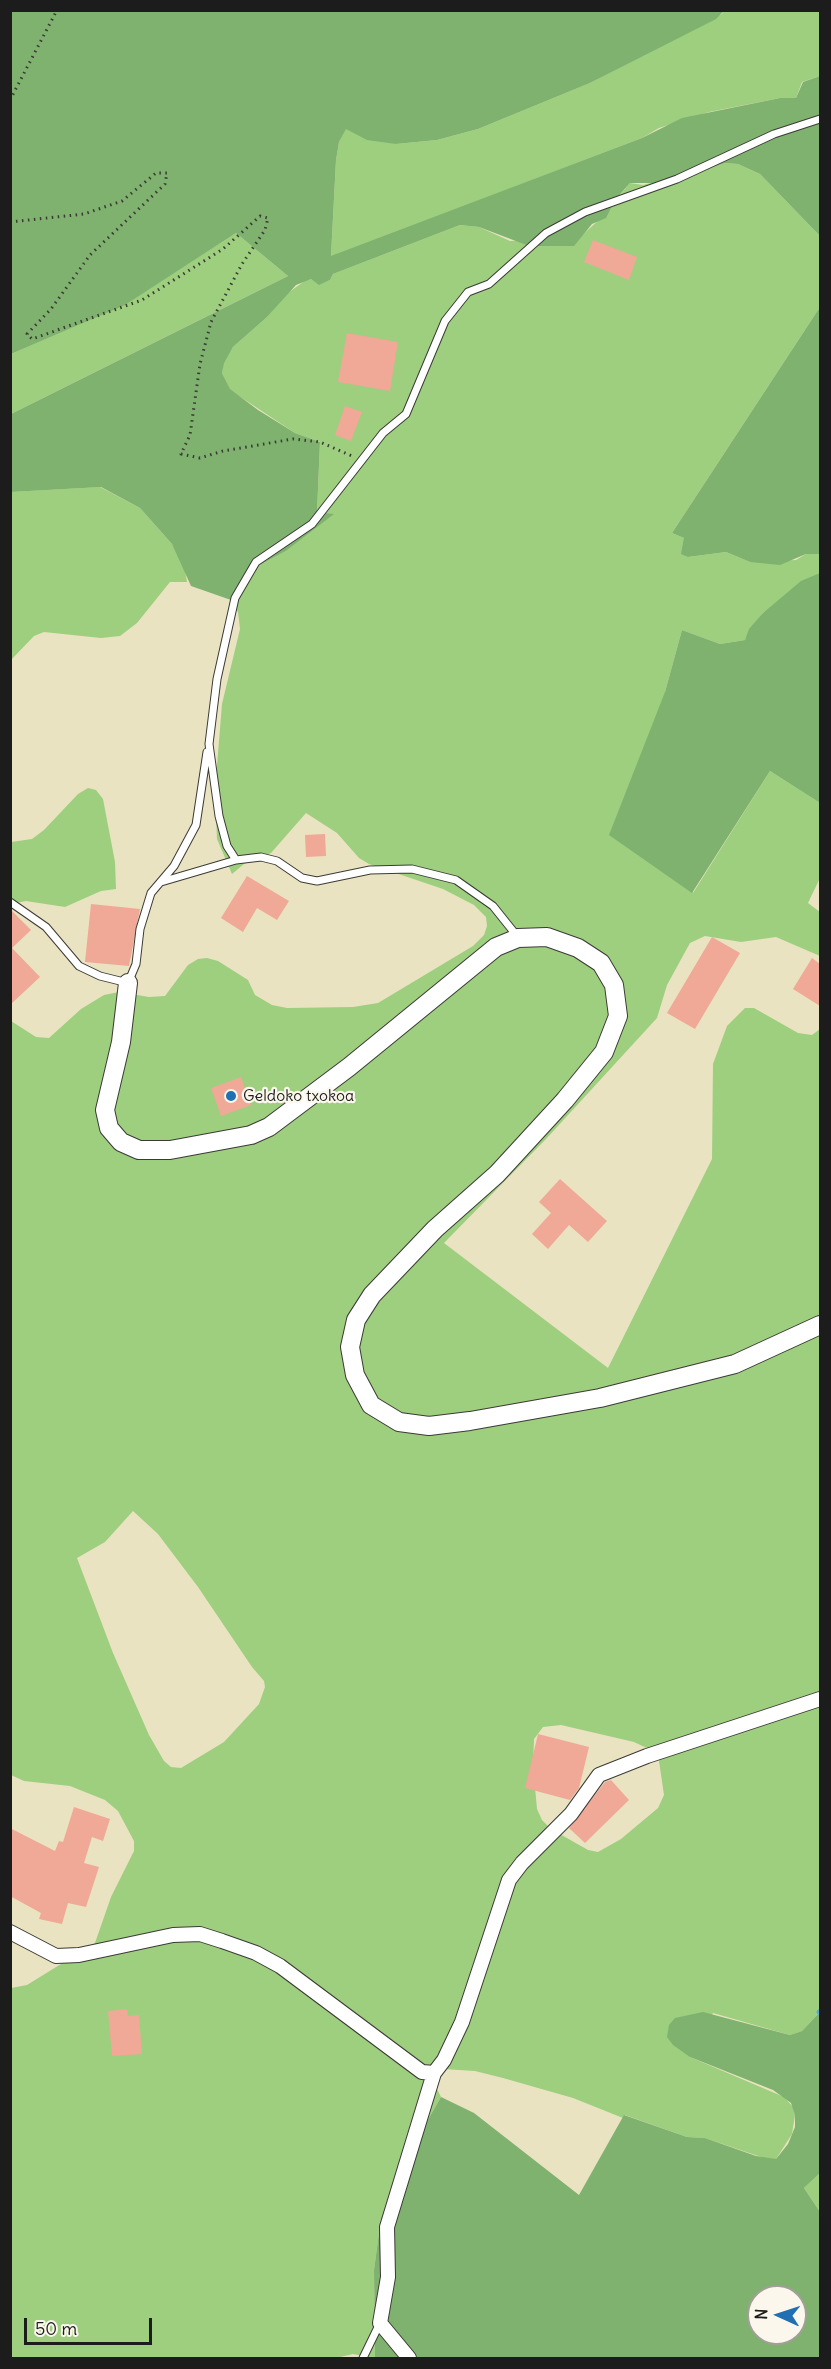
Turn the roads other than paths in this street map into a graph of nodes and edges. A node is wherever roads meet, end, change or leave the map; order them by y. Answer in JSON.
{"nodes":[{"id":1,"x":820,"y":119,"type":"edge"},
{"id":2,"x":209,"y":744,"type":"junction"},
{"id":3,"x":236,"y":860,"type":"junction"},
{"id":4,"x":160,"y":882,"type":"junction"},
{"id":5,"x":10,"y":902,"type":"edge"},
{"id":6,"x":518,"y":938,"type":"junction"},
{"id":7,"x":128,"y":983,"type":"junction"},
{"id":8,"x":820,"y":1326,"type":"edge"},
{"id":9,"x":820,"y":1699,"type":"edge"},
{"id":10,"x":10,"y":1932,"type":"edge"},
{"id":11,"x":434,"y":2073,"type":"junction"},
{"id":12,"x":380,"y":2323,"type":"junction"},
{"id":13,"x":363,"y":2358,"type":"edge"},
{"id":14,"x":409,"y":2358,"type":"edge"}],
"edges":[{"from":1,"to":2,"type":"lane"},
{"from":2,"to":3,"type":"lane"},
{"from":2,"to":4,"type":"lane"},
{"from":3,"to":4,"type":"lane"},
{"from":3,"to":6,"type":"lane"},
{"from":4,"to":7,"type":"lane"},
{"from":5,"to":7,"type":"lane"},
{"from":6,"to":7,"type":"street"},
{"from":6,"to":8,"type":"street"},
{"from":9,"to":11,"type":"street"},
{"from":10,"to":11,"type":"street"},
{"from":11,"to":12,"type":"street"},
{"from":12,"to":13,"type":"lane"},
{"from":12,"to":14,"type":"street"}]}
